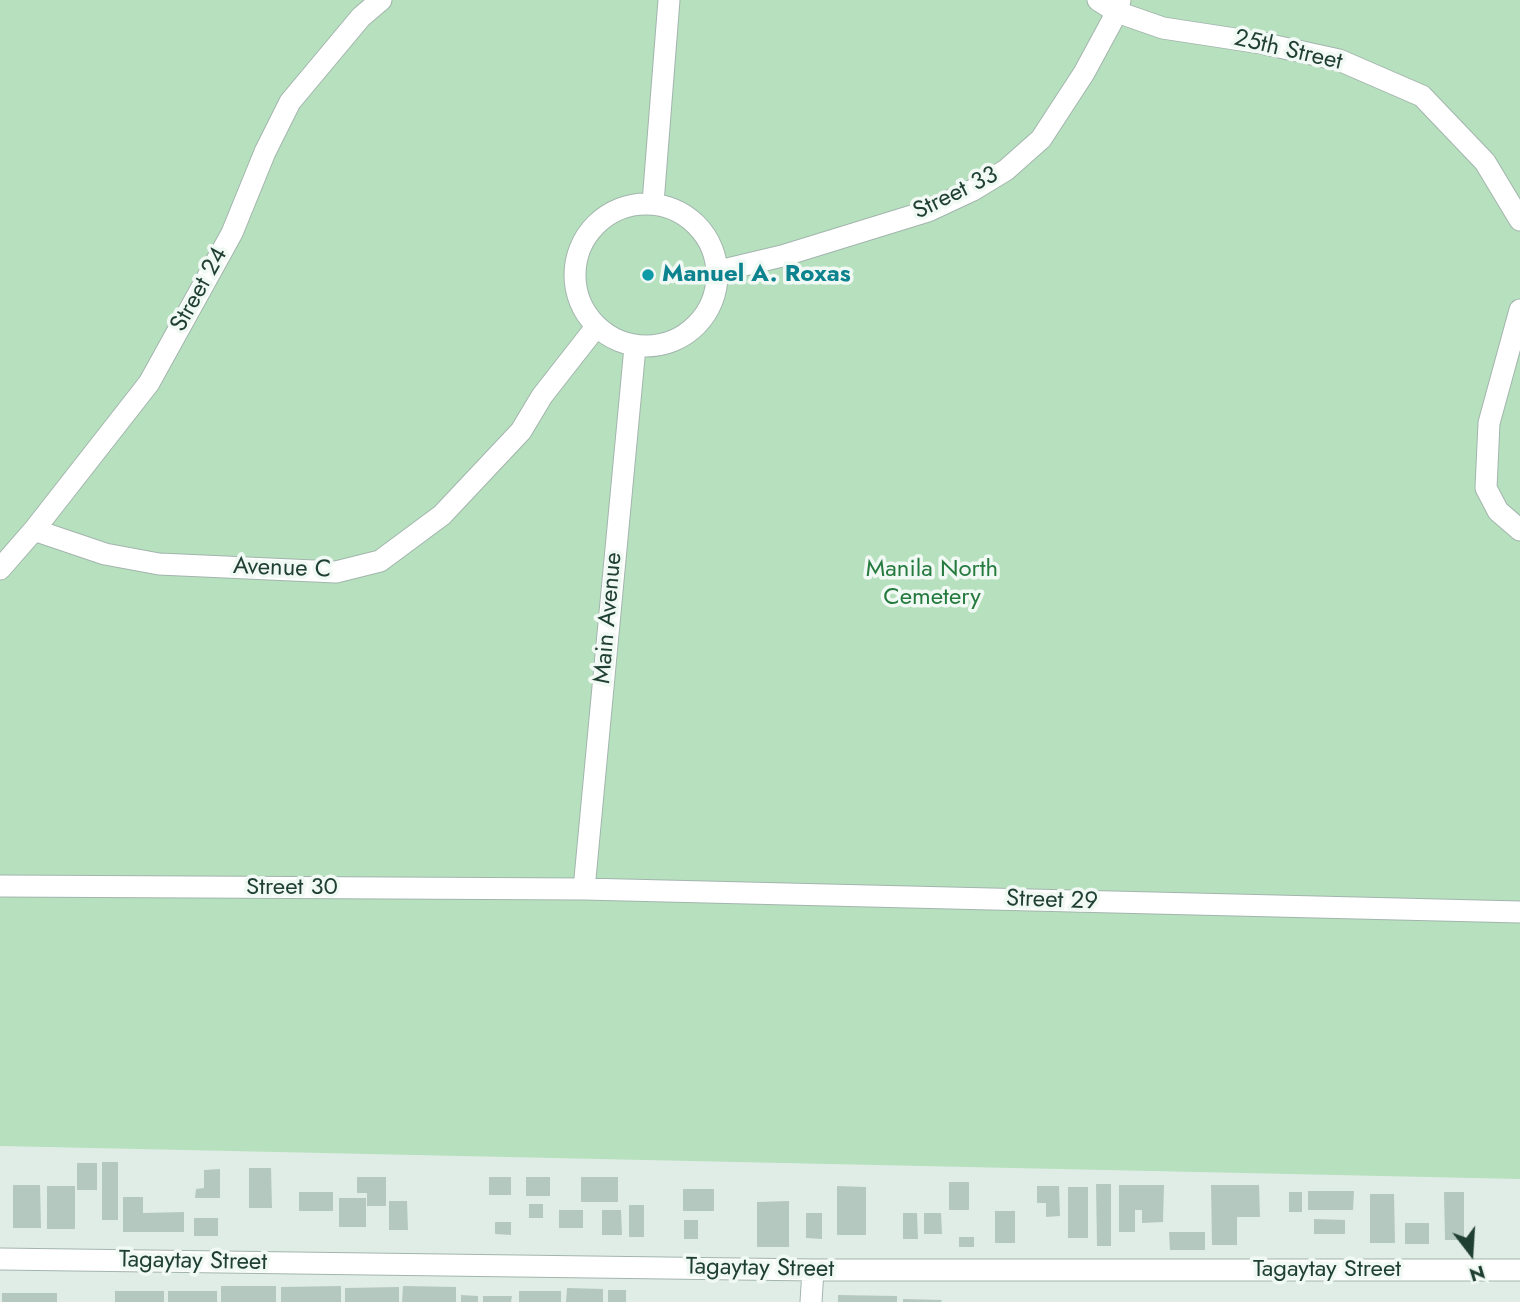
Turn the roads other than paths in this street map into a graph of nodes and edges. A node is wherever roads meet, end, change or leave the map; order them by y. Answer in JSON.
{"nodes":[{"id":1,"x":381,"y":0,"type":"edge"},
{"id":2,"x":669,"y":0,"type":"edge"},
{"id":3,"x":1098,"y":0,"type":"edge"},
{"id":4,"x":1119,"y":6,"type":"edge"},
{"id":5,"x":653,"y":204,"type":"junction"},
{"id":6,"x":1520,"y":220,"type":"edge"},
{"id":7,"x":719,"y":271,"type":"junction"},
{"id":8,"x":1520,"y":310,"type":"edge"},
{"id":9,"x":596,"y":327,"type":"junction"},
{"id":10,"x":635,"y":346,"type":"junction"},
{"id":11,"x":34,"y":530,"type":"junction"},
{"id":12,"x":1520,"y":530,"type":"edge"},
{"id":13,"x":0,"y":569,"type":"edge"},
{"id":14,"x":0,"y":886,"type":"edge"},
{"id":15,"x":584,"y":889,"type":"junction"},
{"id":16,"x":1520,"y":912,"type":"edge"},
{"id":17,"x":0,"y":1259,"type":"edge"},
{"id":18,"x":813,"y":1270,"type":"junction"},
{"id":19,"x":1520,"y":1270,"type":"edge"},
{"id":20,"x":811,"y":1302,"type":"edge"}],
"edges":[{"from":1,"to":11,"type":"street","name":"Street 24"},
{"from":2,"to":5,"type":"street"},
{"from":3,"to":4,"type":"street","name":"25th Street"},
{"from":4,"to":6,"type":"street","name":"25th Street"},
{"from":4,"to":7,"type":"street","name":"Street 33"},
{"from":5,"to":7,"type":"street"},
{"from":5,"to":9,"type":"street"},
{"from":7,"to":10,"type":"street"},
{"from":8,"to":12,"type":"street"},
{"from":9,"to":10,"type":"street"},
{"from":9,"to":11,"type":"street","name":"Avenue C"},
{"from":10,"to":15,"type":"street","name":"Main Avenue"},
{"from":11,"to":13,"type":"street","name":"Street 24"},
{"from":14,"to":15,"type":"street","name":"Street 30"},
{"from":15,"to":16,"type":"street","name":"Street 29"},
{"from":17,"to":18,"type":"street","name":"Tagaytay Street"},
{"from":18,"to":19,"type":"street","name":"Tagaytay Street"},
{"from":18,"to":20,"type":"street"}]}
